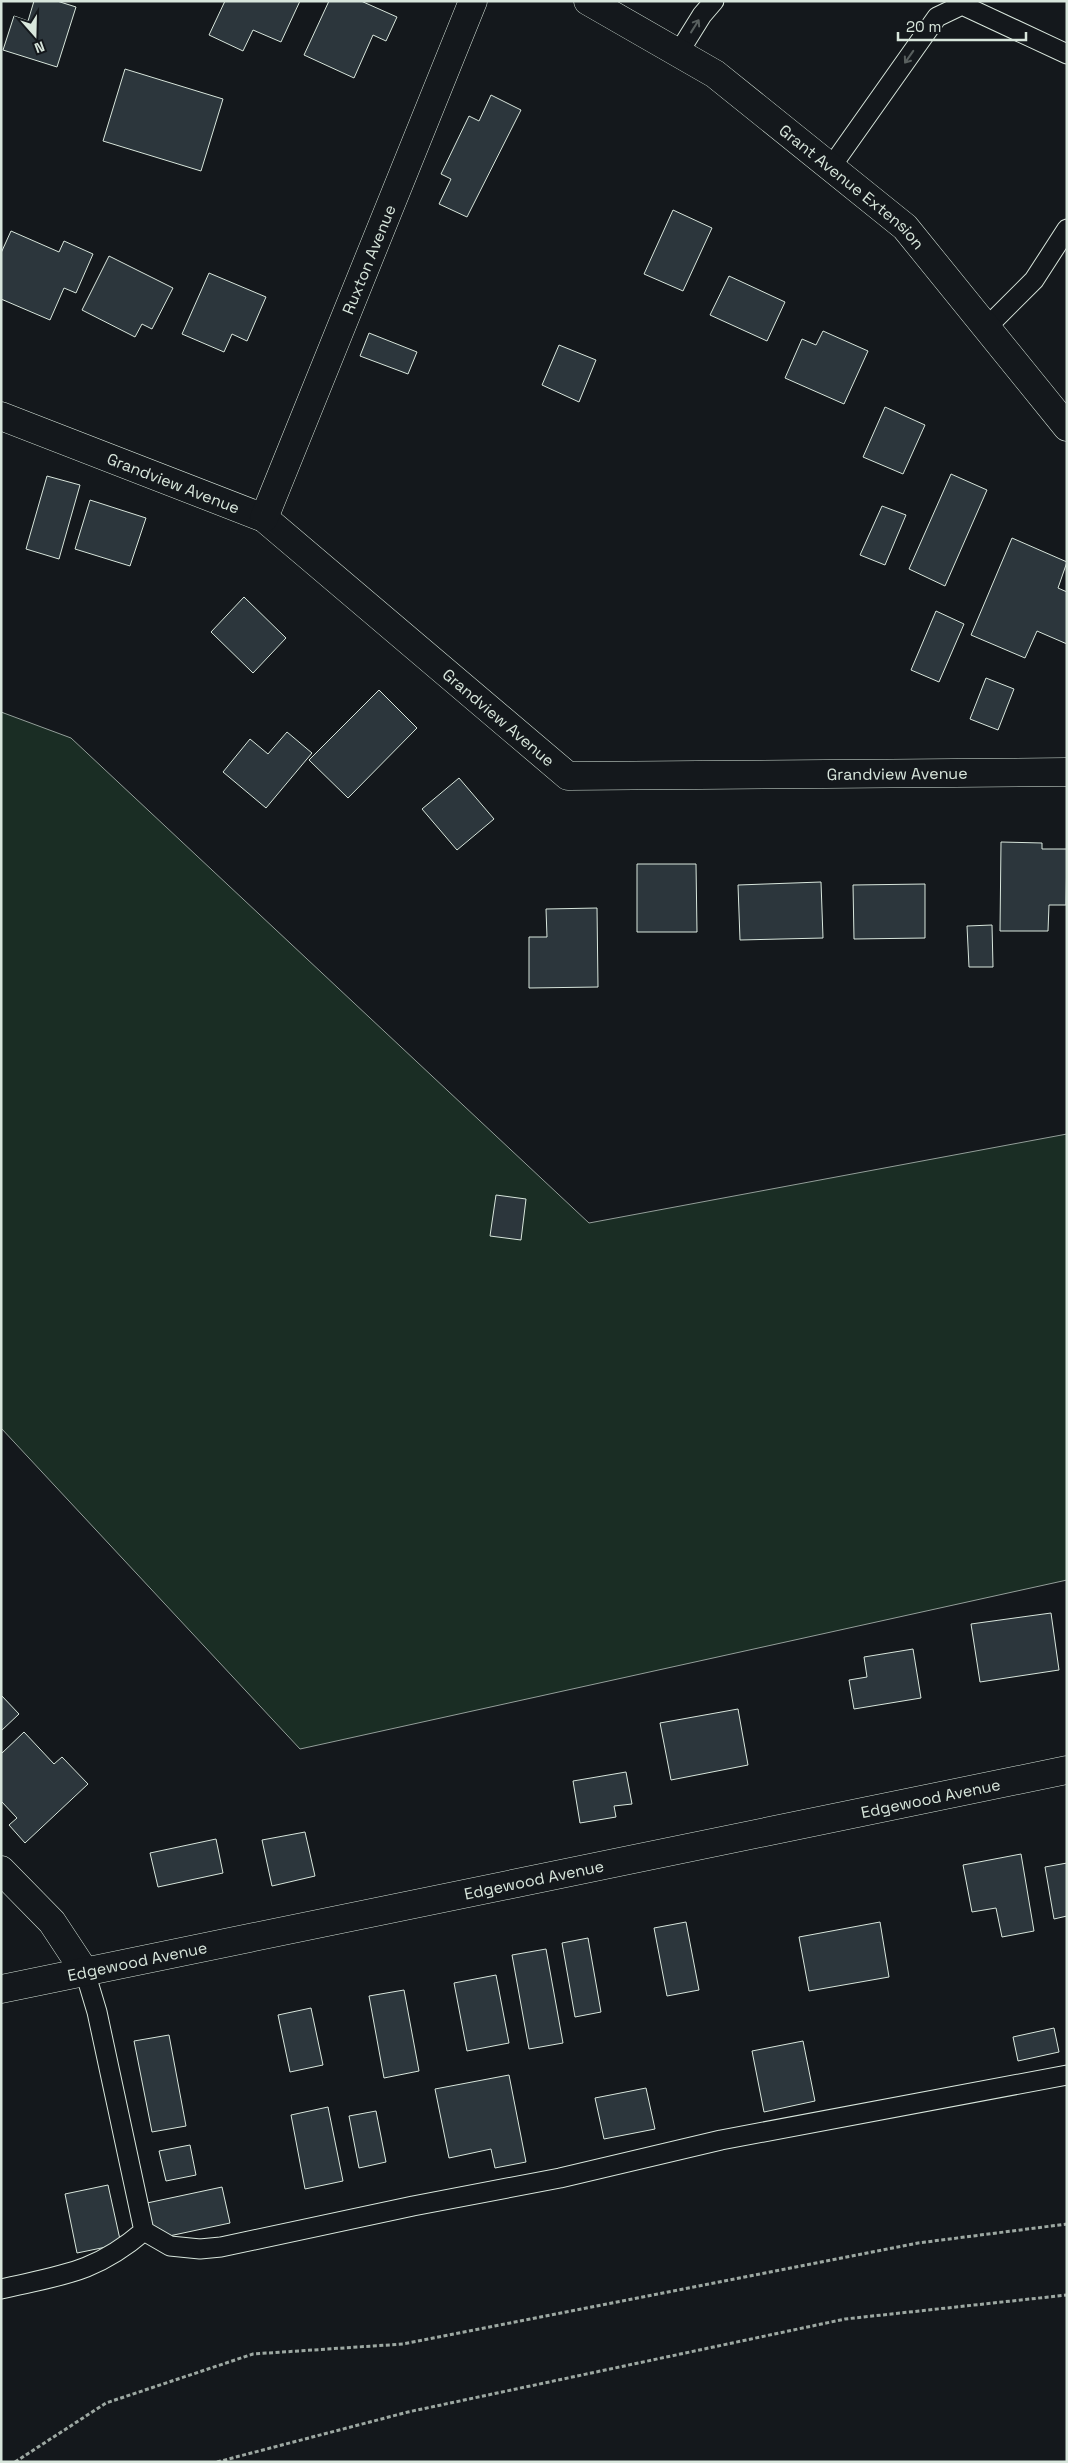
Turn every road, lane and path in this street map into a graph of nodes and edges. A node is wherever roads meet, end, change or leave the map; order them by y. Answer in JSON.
{"nodes":[{"id":1,"x":473,"y":1,"type":"edge"},
{"id":2,"x":588,"y":1,"type":"edge"},
{"id":3,"x":714,"y":1,"type":"edge"},
{"id":4,"x":679,"y":52,"type":"junction"},
{"id":5,"x":1067,"y":54,"type":"edge"},
{"id":6,"x":832,"y":168,"type":"junction"},
{"id":7,"x":1067,"y":229,"type":"edge"},
{"id":8,"x":986,"y":328,"type":"junction"},
{"id":9,"x":1,"y":416,"type":"edge"},
{"id":10,"x":1067,"y":427,"type":"edge"},
{"id":11,"x":264,"y":518,"type":"junction"},
{"id":12,"x":1067,"y":772,"type":"edge"},
{"id":13,"x":1067,"y":1770,"type":"edge"},
{"id":14,"x":1,"y":1870,"type":"edge"},
{"id":15,"x":85,"y":1972,"type":"junction"},
{"id":16,"x":1,"y":1989,"type":"edge"},
{"id":17,"x":1067,"y":2075,"type":"edge"},
{"id":18,"x":1067,"y":2224,"type":"edge"},
{"id":19,"x":144,"y":2231,"type":"junction"},
{"id":20,"x":1,"y":2289,"type":"edge"},
{"id":21,"x":1067,"y":2296,"type":"edge"},
{"id":22,"x":15,"y":2462,"type":"edge"},
{"id":23,"x":217,"y":2462,"type":"edge"}],
"edges":[{"from":1,"to":11,"type":"street","name":"Ruxton Avenue"},
{"from":2,"to":4,"type":"street","name":"Grant Avenue Extension"},
{"from":4,"to":3,"type":"lane","one_way":true},
{"from":4,"to":6,"type":"street","name":"Grant Avenue Extension"},
{"from":5,"to":6,"type":"lane","one_way":true},
{"from":6,"to":8,"type":"street","name":"Grant Avenue Extension"},
{"from":7,"to":8,"type":"lane"},
{"from":8,"to":10,"type":"street","name":"Grant Avenue Extension"},
{"from":9,"to":11,"type":"street","name":"Grandview Avenue"},
{"from":11,"to":12,"type":"street","name":"Grandview Avenue"},
{"from":13,"to":15,"type":"street","name":"Edgewood Avenue"},
{"from":14,"to":15,"type":"street"},
{"from":15,"to":16,"type":"street","name":"Edgewood Avenue"},
{"from":15,"to":19,"type":"lane"},
{"from":17,"to":19,"type":"lane"},
{"from":18,"to":22,"type":"path"},
{"from":19,"to":20,"type":"lane"},
{"from":21,"to":23,"type":"path"}]}
